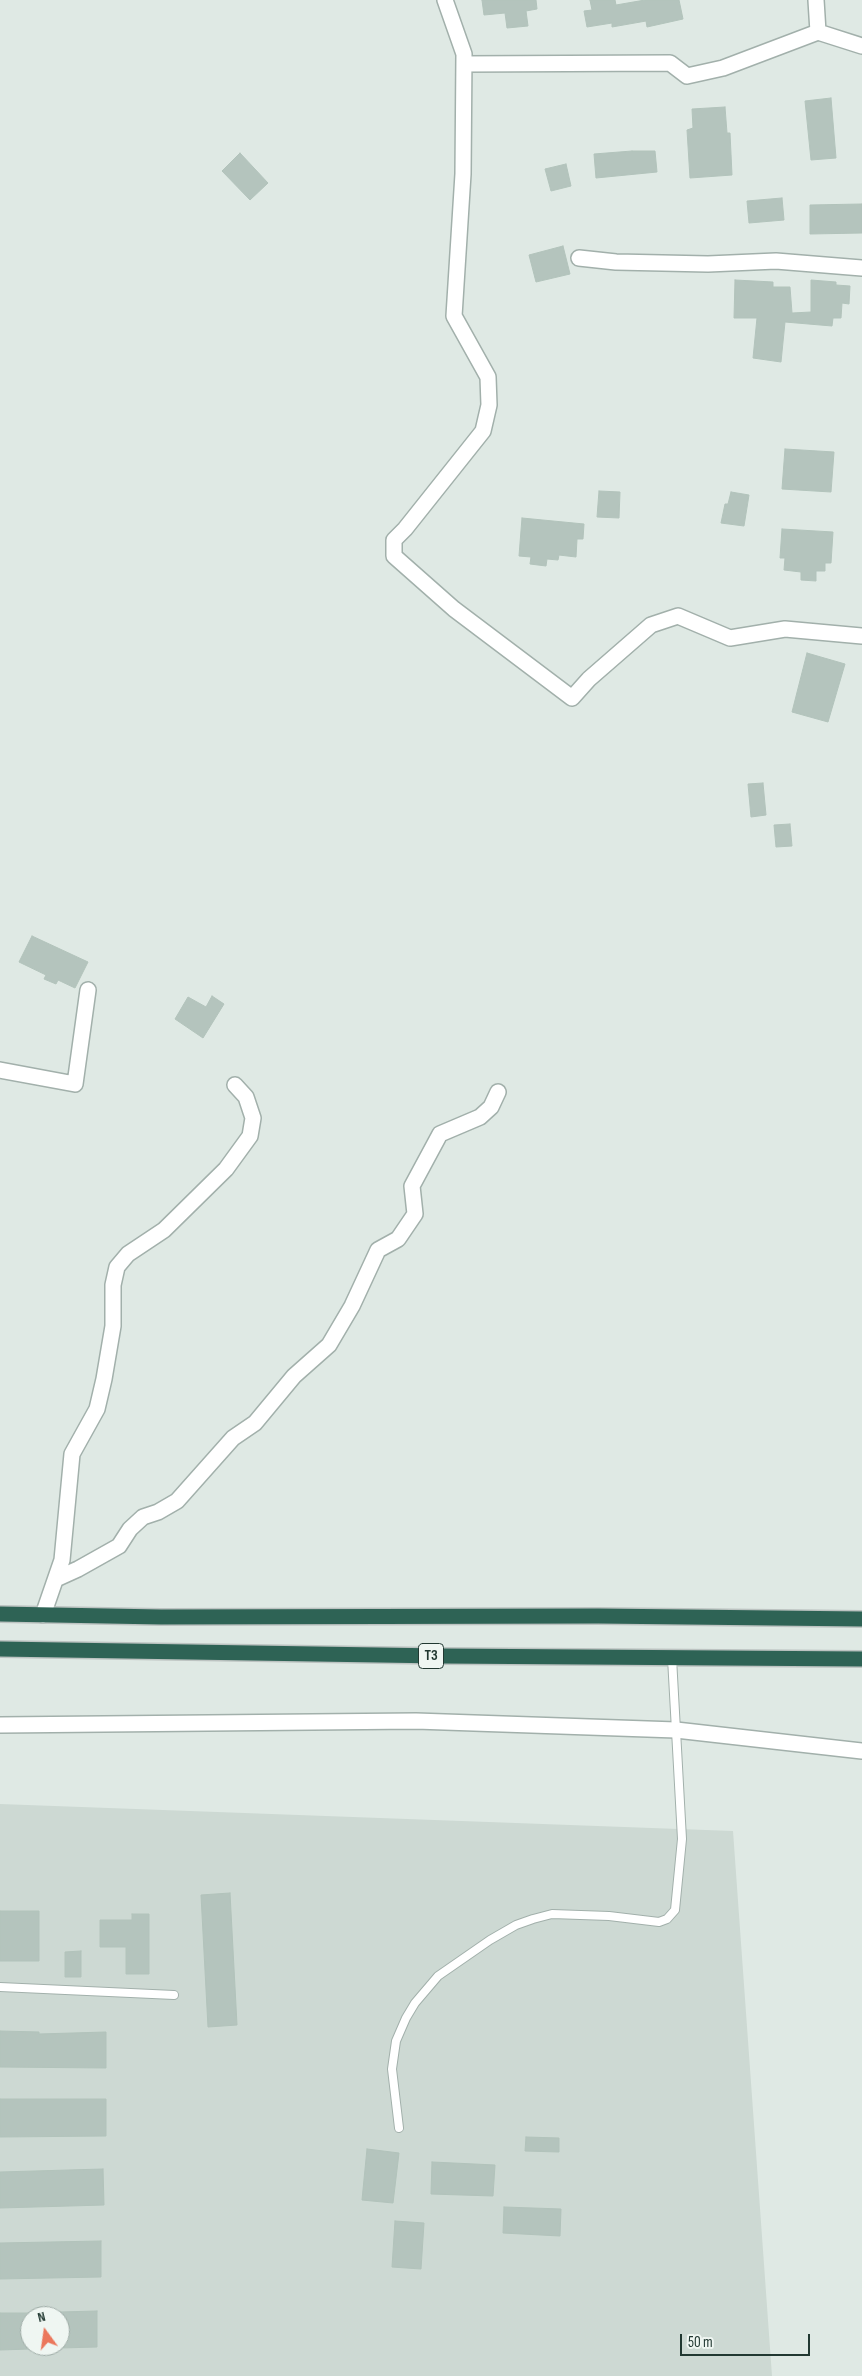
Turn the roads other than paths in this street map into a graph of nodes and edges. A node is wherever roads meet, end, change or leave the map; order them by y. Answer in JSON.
{"nodes":[{"id":1,"x":445,"y":0,"type":"edge"},
{"id":2,"x":816,"y":0,"type":"edge"},
{"id":3,"x":818,"y":32,"type":"junction"},
{"id":4,"x":862,"y":46,"type":"edge"},
{"id":5,"x":464,"y":64,"type":"junction"},
{"id":6,"x":579,"y":258,"type":"dead end"},
{"id":7,"x":862,"y":268,"type":"edge"},
{"id":8,"x":862,"y":636,"type":"edge"},
{"id":9,"x":88,"y":990,"type":"dead end"},
{"id":10,"x":0,"y":1070,"type":"edge"},
{"id":11,"x":235,"y":1085,"type":"dead end"},
{"id":12,"x":498,"y":1092,"type":"dead end"},
{"id":13,"x":56,"y":1578,"type":"junction"},
{"id":14,"x":0,"y":1614,"type":"edge"},
{"id":15,"x":43,"y":1615,"type":"junction"},
{"id":16,"x":862,"y":1619,"type":"edge"},
{"id":17,"x":0,"y":1649,"type":"edge"},
{"id":18,"x":672,"y":1658,"type":"junction"},
{"id":19,"x":862,"y":1659,"type":"edge"},
{"id":20,"x":0,"y":1726,"type":"edge"},
{"id":21,"x":676,"y":1730,"type":"junction"},
{"id":22,"x":862,"y":1751,"type":"edge"},
{"id":23,"x":0,"y":1987,"type":"edge"},
{"id":24,"x":174,"y":1995,"type":"dead end"},
{"id":25,"x":399,"y":2128,"type":"dead end"}],
"edges":[{"from":1,"to":5,"type":"street"},
{"from":2,"to":3,"type":"street"},
{"from":3,"to":4,"type":"street"},
{"from":3,"to":5,"type":"street"},
{"from":5,"to":8,"type":"street"},
{"from":6,"to":7,"type":"street"},
{"from":9,"to":10,"type":"street"},
{"from":11,"to":13,"type":"street"},
{"from":12,"to":13,"type":"street"},
{"from":13,"to":15,"type":"street"},
{"from":14,"to":15,"type":"highway"},
{"from":15,"to":16,"type":"highway"},
{"from":17,"to":18,"type":"highway","number":"T3"},
{"from":18,"to":19,"type":"highway","number":"T3"},
{"from":18,"to":21,"type":"lane"},
{"from":20,"to":21,"type":"street"},
{"from":21,"to":22,"type":"street"},
{"from":21,"to":25,"type":"lane"},
{"from":23,"to":24,"type":"lane"}]}
